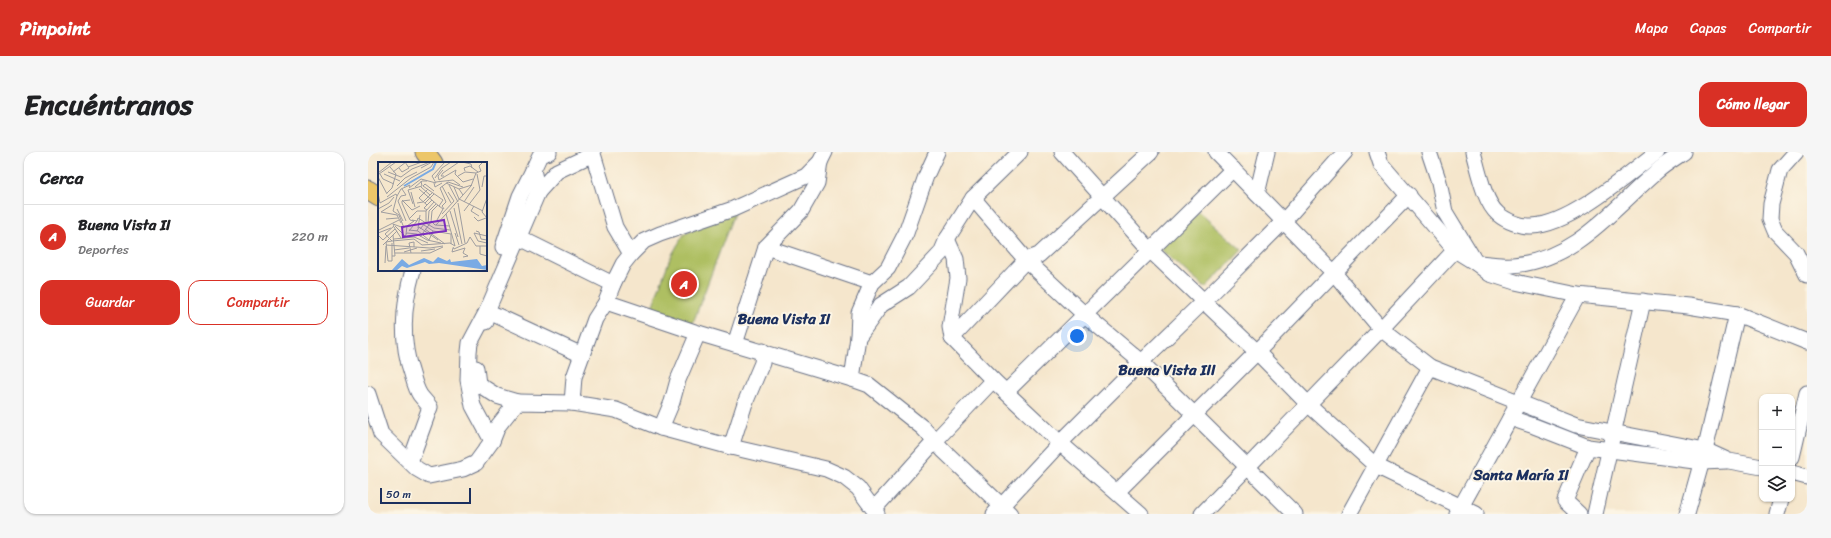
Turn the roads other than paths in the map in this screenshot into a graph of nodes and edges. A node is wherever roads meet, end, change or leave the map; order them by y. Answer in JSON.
{"nodes":[{"id":1,"x":425,"y":152,"type":"edge"},
{"id":2,"x":937,"y":152,"type":"edge"},
{"id":3,"x":1020,"y":152,"type":"edge"},
{"id":4,"x":1062,"y":152,"type":"edge"},
{"id":5,"x":1151,"y":152,"type":"edge"},
{"id":6,"x":1216,"y":152,"type":"edge"},
{"id":7,"x":1267,"y":152,"type":"edge"},
{"id":8,"x":1345,"y":152,"type":"edge"},
{"id":9,"x":1376,"y":152,"type":"edge"},
{"id":10,"x":1429,"y":152,"type":"edge"},
{"id":11,"x":1473,"y":152,"type":"edge"},
{"id":12,"x":1657,"y":152,"type":"edge"},
{"id":13,"x":1684,"y":152,"type":"edge"},
{"id":14,"x":1796,"y":152,"type":"edge"},
{"id":15,"x":541,"y":153,"type":"edge"},
{"id":16,"x":597,"y":153,"type":"edge"},
{"id":17,"x":823,"y":157,"type":"edge"},
{"id":18,"x":432,"y":162,"type":"edge"},
{"id":19,"x":1233,"y":169,"type":"junction"},
{"id":20,"x":533,"y":170,"type":"junction"},
{"id":21,"x":368,"y":190,"type":"edge"},
{"id":22,"x":538,"y":192,"type":"junction"},
{"id":23,"x":1257,"y":194,"type":"junction"},
{"id":24,"x":1409,"y":195,"type":"junction"},
{"id":25,"x":378,"y":196,"type":"edge"},
{"id":26,"x":1102,"y":197,"type":"junction"},
{"id":27,"x":973,"y":198,"type":"junction"},
{"id":28,"x":1282,"y":222,"type":"junction"},
{"id":29,"x":518,"y":237,"type":"junction"},
{"id":30,"x":947,"y":239,"type":"junction"},
{"id":31,"x":766,"y":246,"type":"junction"},
{"id":32,"x":1455,"y":250,"type":"junction"},
{"id":33,"x":1151,"y":251,"type":"junction"},
{"id":34,"x":631,"y":254,"type":"junction"},
{"id":35,"x":1026,"y":260,"type":"junction"},
{"id":36,"x":1476,"y":263,"type":"junction"},
{"id":37,"x":413,"y":271,"type":"edge"},
{"id":38,"x":1334,"y":273,"type":"junction"},
{"id":39,"x":1807,"y":275,"type":"edge"},
{"id":40,"x":872,"y":283,"type":"junction"},
{"id":41,"x":613,"y":284,"type":"junction"},
{"id":42,"x":1578,"y":295,"type":"junction"},
{"id":43,"x":1642,"y":301,"type":"junction"},
{"id":44,"x":606,"y":302,"type":"junction"},
{"id":45,"x":1203,"y":302,"type":"junction"},
{"id":46,"x":487,"y":311,"type":"junction"},
{"id":47,"x":1085,"y":314,"type":"junction"},
{"id":48,"x":1737,"y":314,"type":"junction"},
{"id":49,"x":1381,"y":329,"type":"junction"},
{"id":50,"x":698,"y":333,"type":"junction"},
{"id":51,"x":858,"y":338,"type":"junction"},
{"id":52,"x":952,"y":338,"type":"junction"},
{"id":53,"x":1807,"y":342,"type":"edge"},
{"id":54,"x":470,"y":343,"type":"junction"},
{"id":55,"x":735,"y":344,"type":"junction"},
{"id":56,"x":762,"y":351,"type":"junction"},
{"id":57,"x":1257,"y":352,"type":"junction"},
{"id":58,"x":582,"y":355,"type":"junction"},
{"id":59,"x":1141,"y":362,"type":"junction"},
{"id":60,"x":1430,"y":368,"type":"junction"},
{"id":61,"x":852,"y":379,"type":"junction"},
{"id":62,"x":993,"y":380,"type":"junction"},
{"id":63,"x":1006,"y":392,"type":"junction"},
{"id":64,"x":1807,"y":393,"type":"edge"},
{"id":65,"x":368,"y":394,"type":"edge"},
{"id":66,"x":1519,"y":401,"type":"junction"},
{"id":67,"x":517,"y":402,"type":"junction"},
{"id":68,"x":572,"y":403,"type":"junction"},
{"id":69,"x":1308,"y":404,"type":"junction"},
{"id":70,"x":1195,"y":414,"type":"junction"},
{"id":71,"x":1510,"y":418,"type":"junction"},
{"id":72,"x":661,"y":428,"type":"junction"},
{"id":73,"x":1613,"y":432,"type":"junction"},
{"id":74,"x":492,"y":441,"type":"junction"},
{"id":75,"x":935,"y":441,"type":"junction"},
{"id":76,"x":1060,"y":443,"type":"junction"},
{"id":77,"x":1795,"y":444,"type":"edge"},
{"id":78,"x":731,"y":447,"type":"junction"},
{"id":79,"x":1588,"y":447,"type":"junction"},
{"id":80,"x":1609,"y":450,"type":"junction"},
{"id":81,"x":1704,"y":456,"type":"junction"},
{"id":82,"x":410,"y":462,"type":"junction"},
{"id":83,"x":1376,"y":466,"type":"junction"},
{"id":84,"x":1759,"y":466,"type":"edge"},
{"id":85,"x":1247,"y":468,"type":"junction"},
{"id":86,"x":1795,"y":475,"type":"edge"},
{"id":87,"x":1807,"y":477,"type":"edge"},
{"id":88,"x":1117,"y":492,"type":"junction"},
{"id":89,"x":1780,"y":502,"type":"edge"},
{"id":90,"x":1459,"y":510,"type":"edge"},
{"id":91,"x":1002,"y":511,"type":"edge"},
{"id":92,"x":876,"y":512,"type":"edge"},
{"id":93,"x":1141,"y":514,"type":"edge"},
{"id":94,"x":1202,"y":514,"type":"edge"},
{"id":95,"x":1295,"y":514,"type":"edge"},
{"id":96,"x":1350,"y":514,"type":"edge"},
{"id":97,"x":1476,"y":514,"type":"edge"},
{"id":98,"x":1579,"y":514,"type":"edge"},
{"id":99,"x":1595,"y":514,"type":"edge"},
{"id":100,"x":1687,"y":514,"type":"edge"},
{"id":101,"x":1777,"y":514,"type":"edge"}],
"edges":[{"from":1,"to":18,"type":"main road"},
{"from":2,"to":40,"type":"street"},
{"from":3,"to":27,"type":"street"},
{"from":4,"to":26,"type":"street"},
{"from":5,"to":26,"type":"street"},
{"from":6,"to":19,"type":"street"},
{"from":7,"to":23,"type":"street"},
{"from":8,"to":28,"type":"street"},
{"from":9,"to":24,"type":"street"},
{"from":10,"to":36,"type":"street"},
{"from":11,"to":12,"type":"street"},
{"from":13,"to":36,"type":"street"},
{"from":14,"to":39,"type":"street"},
{"from":15,"to":16,"type":"street"},
{"from":15,"to":20,"type":"street"},
{"from":16,"to":22,"type":"street"},
{"from":16,"to":34,"type":"street"},
{"from":17,"to":31,"type":"street"},
{"from":17,"to":34,"type":"street"},
{"from":19,"to":23,"type":"street"},
{"from":19,"to":33,"type":"street"},
{"from":20,"to":22,"type":"street"},
{"from":20,"to":54,"type":"street"},
{"from":21,"to":25,"type":"main road"},
{"from":22,"to":29,"type":"street"},
{"from":23,"to":28,"type":"street"},
{"from":24,"to":32,"type":"street"},
{"from":24,"to":38,"type":"street"},
{"from":26,"to":33,"type":"street"},
{"from":26,"to":35,"type":"street"},
{"from":27,"to":30,"type":"street"},
{"from":27,"to":35,"type":"street"},
{"from":28,"to":38,"type":"street"},
{"from":28,"to":45,"type":"street"},
{"from":29,"to":41,"type":"street"},
{"from":29,"to":46,"type":"street"},
{"from":30,"to":51,"type":"street"},
{"from":30,"to":52,"type":"street"},
{"from":31,"to":40,"type":"street"},
{"from":31,"to":55,"type":"street"},
{"from":32,"to":36,"type":"street"},
{"from":32,"to":49,"type":"street"},
{"from":33,"to":45,"type":"street"},
{"from":33,"to":47,"type":"street"},
{"from":34,"to":41,"type":"street"},
{"from":35,"to":47,"type":"street"},
{"from":35,"to":52,"type":"street"},
{"from":36,"to":42,"type":"street"},
{"from":37,"to":82,"type":"street"},
{"from":38,"to":49,"type":"street"},
{"from":38,"to":57,"type":"street"},
{"from":40,"to":51,"type":"street"},
{"from":41,"to":44,"type":"street"},
{"from":42,"to":43,"type":"street"},
{"from":42,"to":66,"type":"street"},
{"from":43,"to":48,"type":"street"},
{"from":43,"to":73,"type":"street"},
{"from":44,"to":50,"type":"street"},
{"from":44,"to":58,"type":"street"},
{"from":45,"to":57,"type":"street"},
{"from":45,"to":59,"type":"street"},
{"from":46,"to":54,"type":"street"},
{"from":46,"to":58,"type":"street"},
{"from":46,"to":67,"type":"street"},
{"from":47,"to":59,"type":"street"},
{"from":47,"to":63,"type":"street"},
{"from":48,"to":53,"type":"street"},
{"from":48,"to":81,"type":"street"},
{"from":49,"to":60,"type":"street"},
{"from":49,"to":69,"type":"street"},
{"from":50,"to":55,"type":"street"},
{"from":50,"to":72,"type":"street"},
{"from":51,"to":61,"type":"street"},
{"from":52,"to":62,"type":"street"},
{"from":54,"to":74,"type":"street"},
{"from":55,"to":56,"type":"street"},
{"from":56,"to":61,"type":"street"},
{"from":56,"to":78,"type":"street"},
{"from":57,"to":69,"type":"street"},
{"from":57,"to":70,"type":"street"},
{"from":58,"to":68,"type":"street"},
{"from":59,"to":70,"type":"street"},
{"from":59,"to":76,"type":"street"},
{"from":60,"to":66,"type":"street"},
{"from":60,"to":83,"type":"street"},
{"from":61,"to":75,"type":"street"},
{"from":62,"to":63,"type":"street"},
{"from":62,"to":75,"type":"street"},
{"from":63,"to":76,"type":"street"},
{"from":64,"to":77,"type":"street"},
{"from":65,"to":82,"type":"street"},
{"from":66,"to":71,"type":"street"},
{"from":66,"to":73,"type":"street"},
{"from":67,"to":68,"type":"street"},
{"from":67,"to":74,"type":"street"},
{"from":68,"to":72,"type":"street"},
{"from":69,"to":83,"type":"street"},
{"from":69,"to":85,"type":"street"},
{"from":70,"to":85,"type":"street"},
{"from":70,"to":88,"type":"street"},
{"from":71,"to":79,"type":"street"},
{"from":71,"to":90,"type":"street"},
{"from":72,"to":78,"type":"street"},
{"from":73,"to":80,"type":"street"},
{"from":73,"to":81,"type":"street"},
{"from":74,"to":82,"type":"street"},
{"from":75,"to":91,"type":"street"},
{"from":75,"to":92,"type":"street"},
{"from":76,"to":88,"type":"street"},
{"from":76,"to":91,"type":"street"},
{"from":78,"to":92,"type":"street"},
{"from":79,"to":80,"type":"street"},
{"from":79,"to":98,"type":"street"},
{"from":80,"to":81,"type":"street"},
{"from":80,"to":99,"type":"street"},
{"from":81,"to":84,"type":"street"},
{"from":81,"to":100,"type":"street"},
{"from":83,"to":90,"type":"street"},
{"from":83,"to":96,"type":"street"},
{"from":85,"to":94,"type":"street"},
{"from":85,"to":95,"type":"street"},
{"from":86,"to":87,"type":"street"},
{"from":88,"to":93,"type":"street"},
{"from":89,"to":101,"type":"street"},
{"from":90,"to":97,"type":"street"}]}
